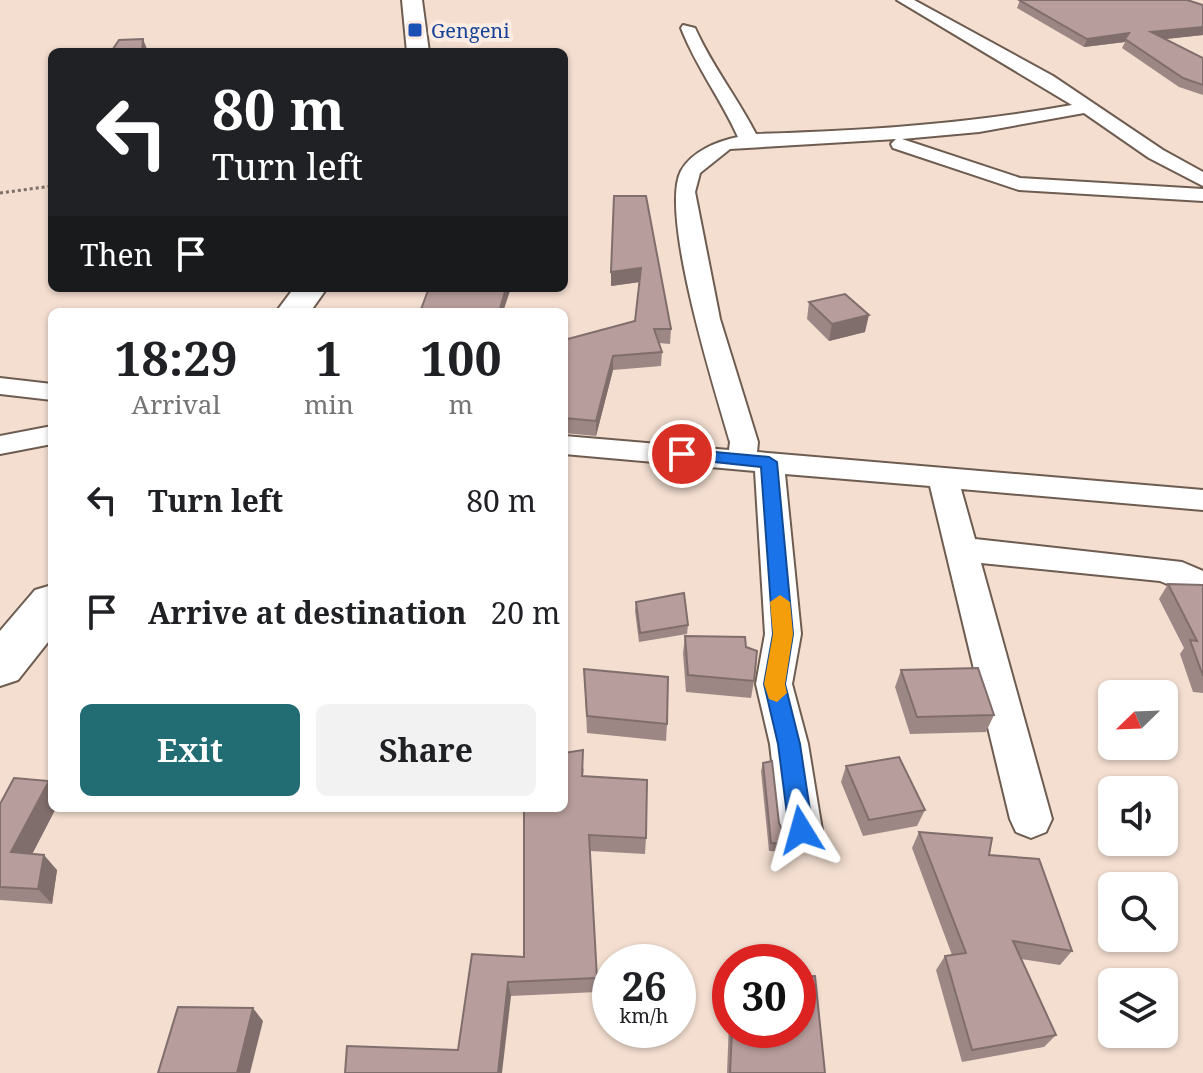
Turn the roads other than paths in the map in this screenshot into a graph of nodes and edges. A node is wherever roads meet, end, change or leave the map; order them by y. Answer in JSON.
{"nodes":[{"id":1,"x":412,"y":0,"type":"edge"},
{"id":2,"x":904,"y":0,"type":"edge"},
{"id":3,"x":688,"y":28,"type":"dead end"},
{"id":4,"x":418,"y":48,"type":"edge"},
{"id":5,"x":1088,"y":107,"type":"junction"},
{"id":6,"x":858,"y":137,"type":"junction"},
{"id":7,"x":749,"y":140,"type":"junction"},
{"id":8,"x":1203,"y":180,"type":"edge"},
{"id":9,"x":1203,"y":195,"type":"edge"},
{"id":10,"x":0,"y":386,"type":"edge"},
{"id":11,"x":48,"y":392,"type":"edge"},
{"id":12,"x":48,"y":436,"type":"edge"},
{"id":13,"x":0,"y":445,"type":"edge"},
{"id":14,"x":568,"y":445,"type":"edge"},
{"id":15,"x":755,"y":460,"type":"junction"},
{"id":16,"x":943,"y":477,"type":"junction"},
{"id":17,"x":1203,"y":500,"type":"edge"},
{"id":18,"x":961,"y":549,"type":"junction"},
{"id":19,"x":1203,"y":586,"type":"edge"},
{"id":20,"x":48,"y":608,"type":"edge"},
{"id":21,"x":0,"y":666,"type":"edge"},
{"id":22,"x":1031,"y":819,"type":"dead end"},
{"id":23,"x":801,"y":830,"type":"dead end"}],
"edges":[{"from":1,"to":4,"type":"street"},
{"from":2,"to":5,"type":"street"},
{"from":3,"to":7,"type":"street"},
{"from":5,"to":6,"type":"street"},
{"from":5,"to":8,"type":"street"},
{"from":6,"to":7,"type":"street"},
{"from":6,"to":9,"type":"street"},
{"from":7,"to":15,"type":"street"},
{"from":10,"to":11,"type":"street"},
{"from":12,"to":13,"type":"street"},
{"from":14,"to":15,"type":"street"},
{"from":15,"to":16,"type":"street"},
{"from":15,"to":23,"type":"street"},
{"from":16,"to":17,"type":"street"},
{"from":16,"to":18,"type":"street"},
{"from":18,"to":19,"type":"street"},
{"from":18,"to":22,"type":"street"},
{"from":20,"to":21,"type":"street"}]}
